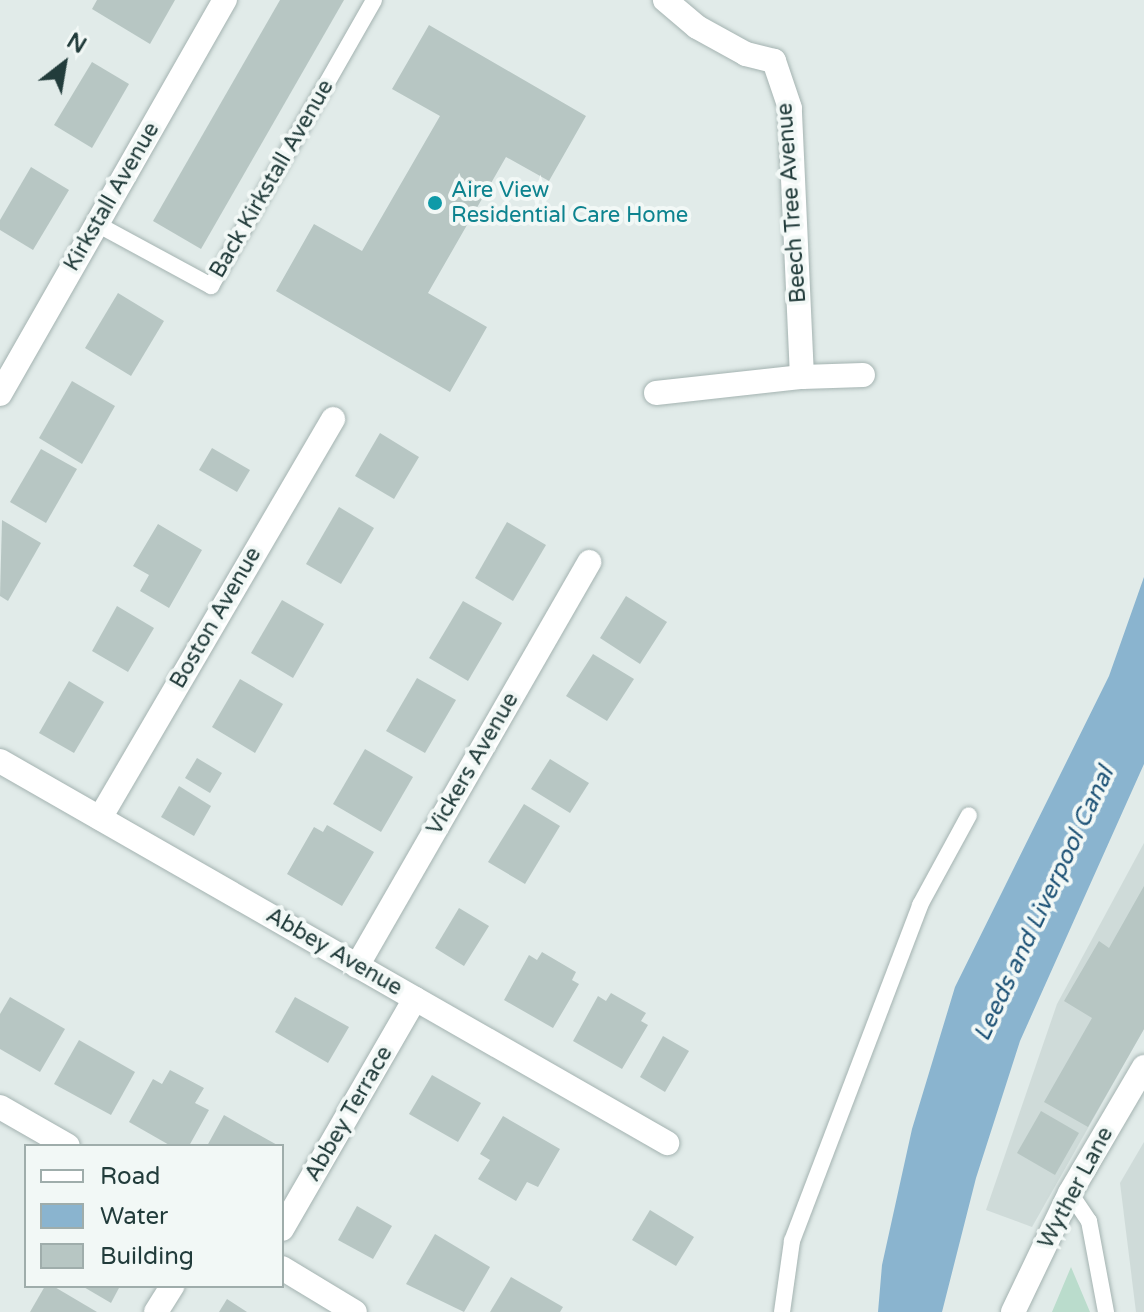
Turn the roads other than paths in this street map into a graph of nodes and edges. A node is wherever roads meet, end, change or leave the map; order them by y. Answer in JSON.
{"nodes":[{"id":1,"x":225,"y":0,"type":"edge"},
{"id":2,"x":374,"y":0,"type":"edge"},
{"id":3,"x":665,"y":0,"type":"edge"},
{"id":4,"x":97,"y":224,"type":"junction"},
{"id":5,"x":863,"y":375,"type":"dead end"},
{"id":6,"x":802,"y":377,"type":"junction"},
{"id":7,"x":656,"y":393,"type":"dead end"},
{"id":8,"x":0,"y":394,"type":"edge"},
{"id":9,"x":333,"y":419,"type":"dead end"},
{"id":10,"x":589,"y":562,"type":"dead end"},
{"id":11,"x":0,"y":761,"type":"edge"},
{"id":12,"x":969,"y":815,"type":"dead end"},
{"id":13,"x":100,"y":818,"type":"junction"},
{"id":14,"x":357,"y":966,"type":"junction"},
{"id":15,"x":415,"y":999,"type":"junction"},
{"id":16,"x":1144,"y":1067,"type":"edge"},
{"id":17,"x":0,"y":1107,"type":"edge"},
{"id":18,"x":667,"y":1143,"type":"dead end"},
{"id":19,"x":65,"y":1144,"type":"edge"},
{"id":20,"x":1070,"y":1193,"type":"junction"},
{"id":21,"x":284,"y":1226,"type":"edge"},
{"id":22,"x":284,"y":1269,"type":"edge"},
{"id":23,"x":171,"y":1288,"type":"edge"},
{"id":24,"x":156,"y":1312,"type":"edge"},
{"id":25,"x":355,"y":1312,"type":"edge"},
{"id":26,"x":782,"y":1312,"type":"edge"},
{"id":27,"x":1013,"y":1312,"type":"edge"},
{"id":28,"x":1106,"y":1312,"type":"edge"}],
"edges":[{"from":1,"to":4,"type":"street","name":"Kirkstall Avenue"},
{"from":2,"to":4,"type":"lane","name":"Back Kirkstall Avenue"},
{"from":3,"to":6,"type":"street","name":"Beech Tree Avenue"},
{"from":4,"to":8,"type":"street","name":"Kirkstall Avenue"},
{"from":5,"to":6,"type":"street"},
{"from":6,"to":7,"type":"street"},
{"from":9,"to":13,"type":"street","name":"Boston Avenue"},
{"from":10,"to":14,"type":"street","name":"Vickers Avenue"},
{"from":11,"to":13,"type":"street","name":"Abbey Avenue"},
{"from":12,"to":26,"type":"lane"},
{"from":13,"to":14,"type":"street","name":"Abbey Avenue"},
{"from":14,"to":15,"type":"street","name":"Abbey Avenue"},
{"from":15,"to":18,"type":"street","name":"Abbey Avenue"},
{"from":15,"to":21,"type":"street","name":"Abbey Terrace"},
{"from":16,"to":20,"type":"street","name":"Wyther Lane"},
{"from":17,"to":19,"type":"street"},
{"from":20,"to":27,"type":"street","name":"Wyther Lane"},
{"from":20,"to":28,"type":"lane"},
{"from":22,"to":25,"type":"street"},
{"from":23,"to":24,"type":"street"}]}
